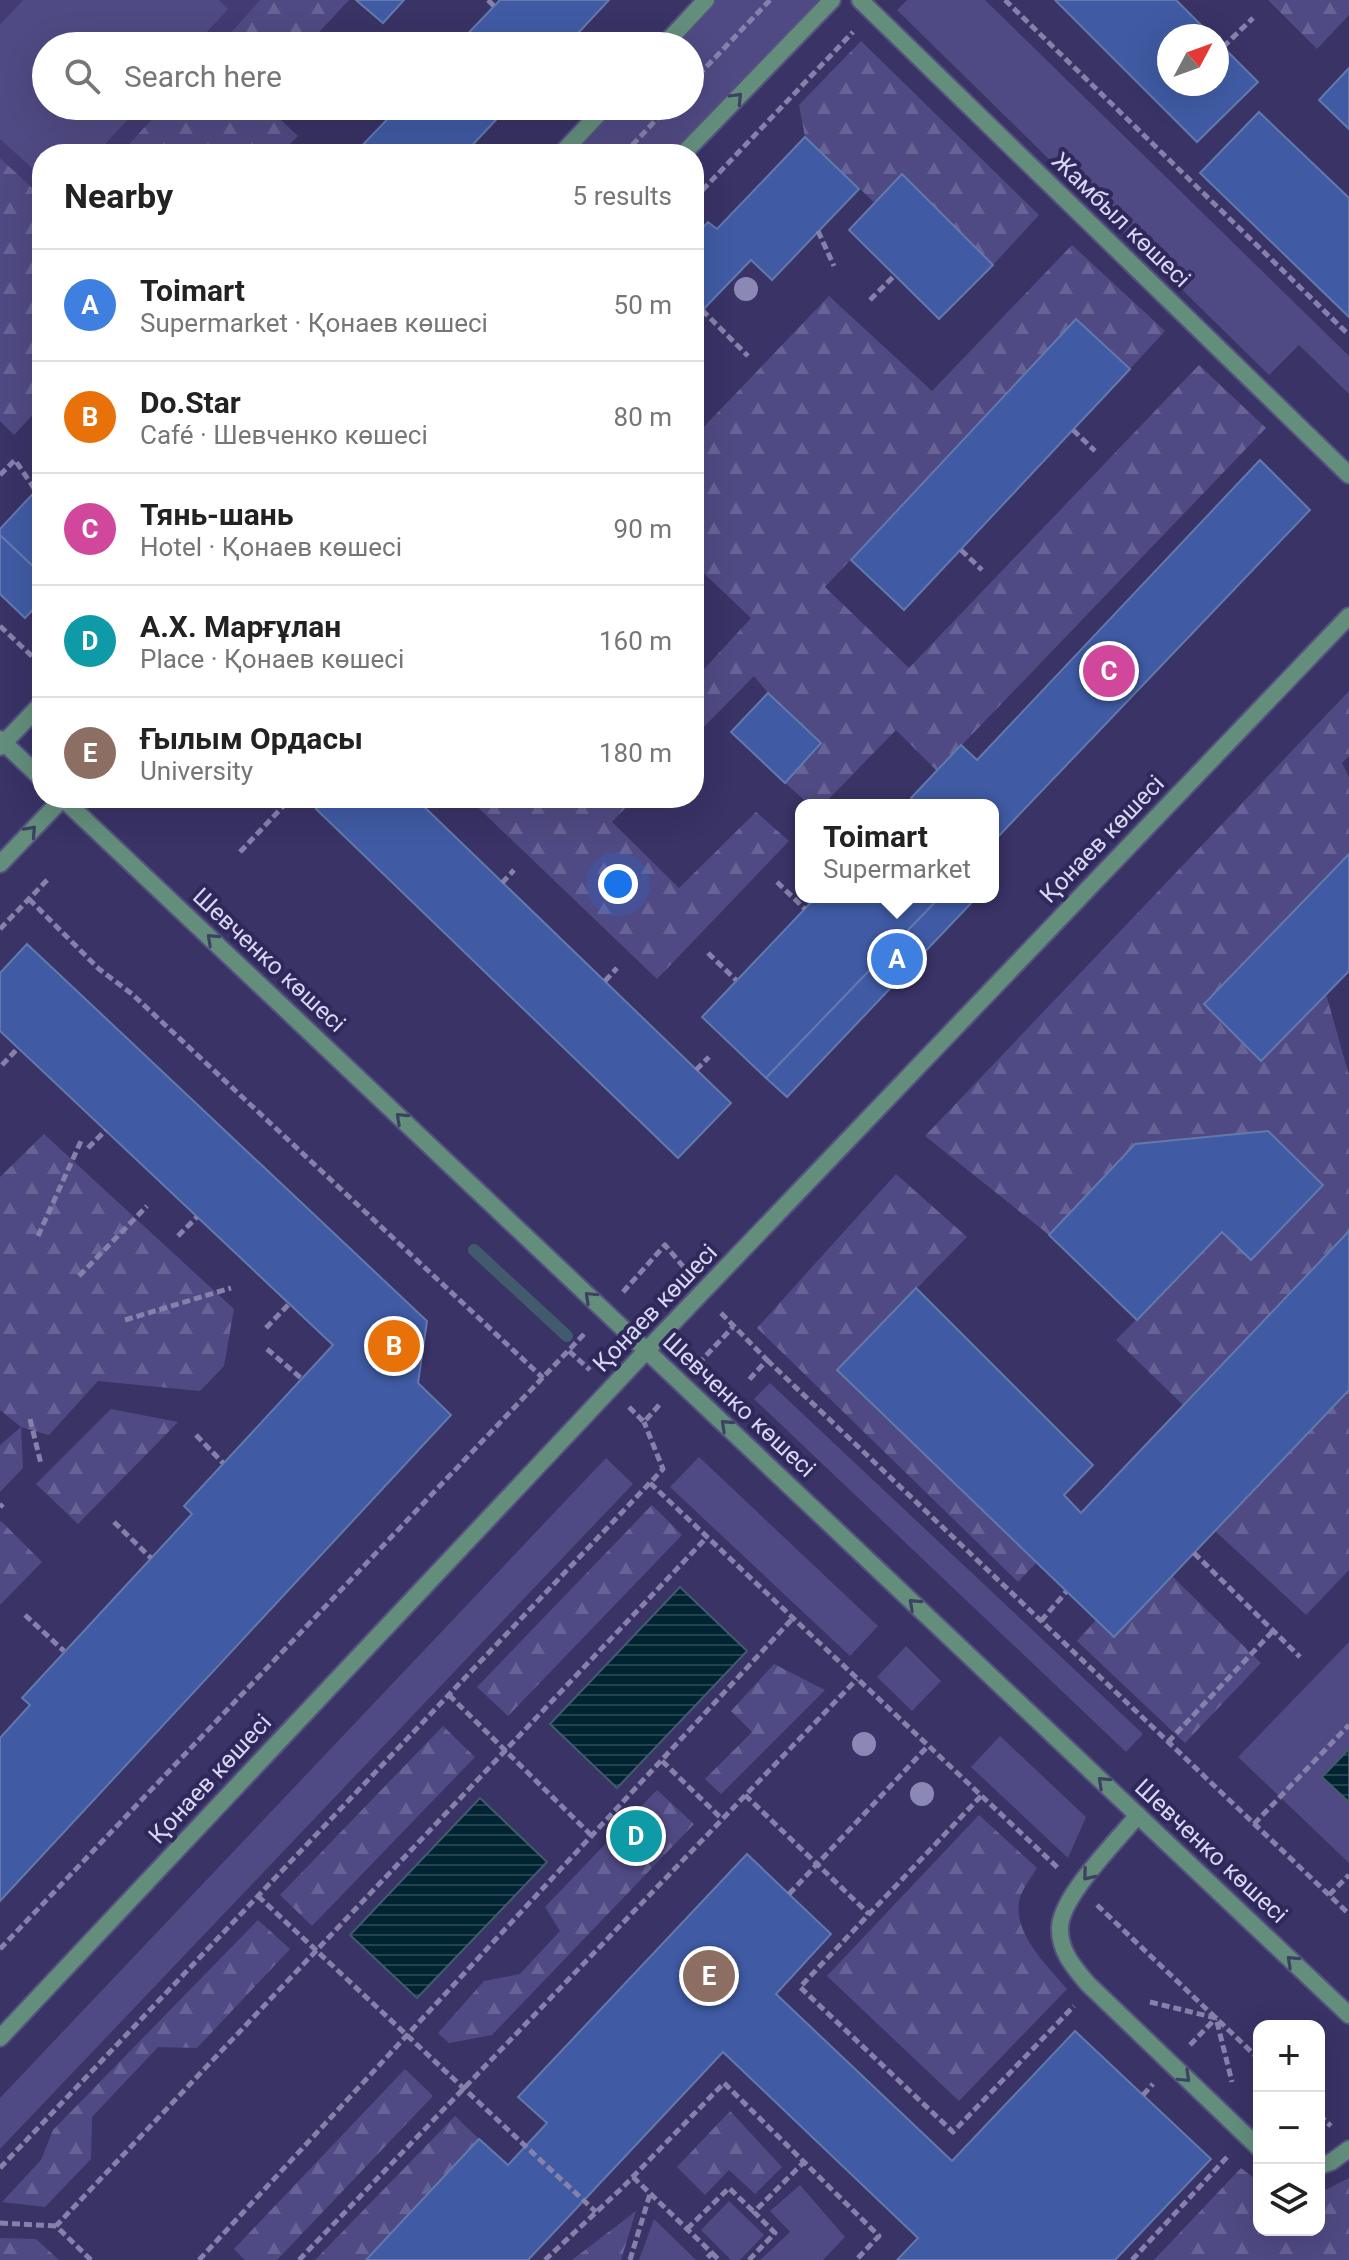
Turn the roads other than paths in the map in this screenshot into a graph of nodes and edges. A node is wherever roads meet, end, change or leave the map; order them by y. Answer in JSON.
{"nodes":[{"id":1,"x":706,"y":0,"type":"edge"},
{"id":2,"x":832,"y":0,"type":"edge"},
{"id":3,"x":860,"y":0,"type":"edge"},
{"id":4,"x":676,"y":32,"type":"edge"},
{"id":5,"x":593,"y":120,"type":"edge"},
{"id":6,"x":570,"y":144,"type":"edge"},
{"id":7,"x":693,"y":144,"type":"edge"},
{"id":8,"x":1349,"y":475,"type":"edge"},
{"id":9,"x":1349,"y":616,"type":"edge"},
{"id":10,"x":32,"y":713,"type":"edge"},
{"id":11,"x":1,"y":743,"type":"edge"},
{"id":12,"x":32,"y":770,"type":"edge"},
{"id":13,"x":53,"y":808,"type":"edge"},
{"id":14,"x":74,"y":808,"type":"edge"},
{"id":15,"x":0,"y":864,"type":"edge"},
{"id":16,"x":646,"y":1351,"type":"junction"},
{"id":17,"x":1138,"y":1815,"type":"junction"},
{"id":18,"x":1349,"y":2015,"type":"edge"},
{"id":19,"x":0,"y":2038,"type":"edge"},
{"id":20,"x":1253,"y":2142,"type":"edge"},
{"id":21,"x":1349,"y":2149,"type":"edge"},
{"id":22,"x":1325,"y":2164,"type":"edge"}],
"edges":[{"from":1,"to":4,"type":"street"},
{"from":7,"to":2,"type":"street","one_way":true},
{"from":3,"to":8,"type":"street","name":"Жамбыл көшесі"},
{"from":5,"to":6,"type":"street"},
{"from":9,"to":16,"type":"street","name":"Қонаев көшесі"},
{"from":10,"to":11,"type":"street"},
{"from":11,"to":12,"type":"street"},
{"from":15,"to":13,"type":"street","one_way":true},
{"from":16,"to":14,"type":"street","name":"Шевченко көшесі","one_way":true},
{"from":17,"to":16,"type":"street","name":"Шевченко көшесі","one_way":true},
{"from":16,"to":19,"type":"street","name":"Қонаев көшесі"},
{"from":18,"to":17,"type":"street","name":"Шевченко көшесі","one_way":true},
{"from":17,"to":20,"type":"street","one_way":true},
{"from":21,"to":22,"type":"street"}]}
